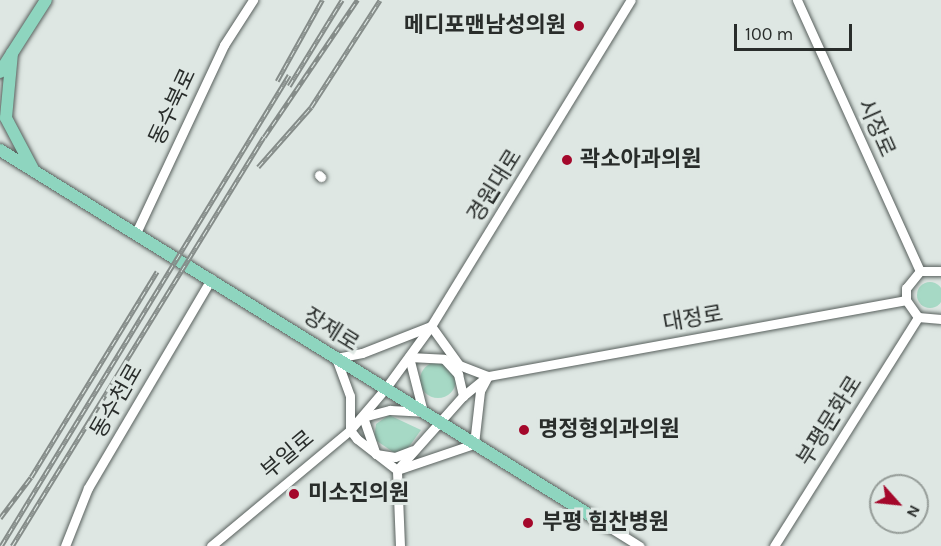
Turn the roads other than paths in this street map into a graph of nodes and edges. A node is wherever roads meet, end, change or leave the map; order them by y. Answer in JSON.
{"nodes":[{"id":1,"x":46,"y":0,"type":"edge"},
{"id":2,"x":253,"y":0,"type":"edge"},
{"id":3,"x":632,"y":0,"type":"edge"},
{"id":4,"x":797,"y":0,"type":"edge"},
{"id":5,"x":12,"y":53,"type":"junction"},
{"id":6,"x":0,"y":62,"type":"edge"},
{"id":7,"x":0,"y":72,"type":"edge"},
{"id":8,"x":0,"y":150,"type":"edge"},
{"id":9,"x":0,"y":161,"type":"edge"},
{"id":10,"x":18,"y":162,"type":"junction"},
{"id":11,"x":35,"y":172,"type":"junction"},
{"id":12,"x":135,"y":235,"type":"junction"},
{"id":13,"x":941,"y":271,"type":"edge"},
{"id":14,"x":920,"y":272,"type":"junction"},
{"id":15,"x":211,"y":279,"type":"junction"},
{"id":16,"x":906,"y":300,"type":"junction"},
{"id":17,"x":918,"y":317,"type":"junction"},
{"id":18,"x":941,"y":319,"type":"edge"},
{"id":19,"x":432,"y":326,"type":"junction"},
{"id":20,"x":409,"y":357,"type":"junction"},
{"id":21,"x":336,"y":358,"type":"junction"},
{"id":22,"x":488,"y":376,"type":"junction"},
{"id":23,"x":385,"y":388,"type":"junction"},
{"id":24,"x":463,"y":396,"type":"junction"},
{"id":25,"x":423,"y":412,"type":"junction"},
{"id":26,"x":363,"y":417,"type":"junction"},
{"id":27,"x":440,"y":423,"type":"junction"},
{"id":28,"x":350,"y":430,"type":"junction"},
{"id":29,"x":474,"y":444,"type":"junction"},
{"id":30,"x":417,"y":448,"type":"junction"},
{"id":31,"x":376,"y":454,"type":"junction"},
{"id":32,"x":396,"y":470,"type":"junction"},
{"id":33,"x":609,"y":527,"type":"joint"},
{"id":34,"x":65,"y":546,"type":"edge"},
{"id":35,"x":211,"y":546,"type":"edge"},
{"id":36,"x":400,"y":546,"type":"edge"},
{"id":37,"x":640,"y":546,"type":"edge"},
{"id":38,"x":774,"y":546,"type":"edge"}],
"edges":[{"from":1,"to":5,"type":"main road"},
{"from":2,"to":12,"type":"street","name":"동수북로"},
{"from":3,"to":19,"type":"street","name":"경원대로"},
{"from":4,"to":14,"type":"street","name":"시장로"},
{"from":5,"to":6,"type":"main road"},
{"from":5,"to":7,"type":"main road"},
{"from":5,"to":11,"type":"main road"},
{"from":8,"to":10,"type":"main road","name":"장제로"},
{"from":9,"to":10,"type":"main road"},
{"from":10,"to":11,"type":"main road","name":"장제로"},
{"from":11,"to":12,"type":"main road","name":"장제로"},
{"from":12,"to":15,"type":"main road","name":"장제로"},
{"from":13,"to":14,"type":"street"},
{"from":14,"to":16,"type":"street"},
{"from":15,"to":21,"type":"main road","name":"장제로"},
{"from":15,"to":34,"type":"street","name":"동수천로"},
{"from":16,"to":17,"type":"street"},
{"from":16,"to":22,"type":"street","name":"대정로"},
{"from":17,"to":18,"type":"street"},
{"from":17,"to":38,"type":"street","name":"부평문화로"},
{"from":19,"to":20,"type":"street","name":"경원대로"},
{"from":19,"to":21,"type":"street"},
{"from":19,"to":22,"type":"street"},
{"from":20,"to":23,"type":"street","name":"경원대로"},
{"from":20,"to":24,"type":"street"},
{"from":20,"to":25,"type":"street"},
{"from":21,"to":23,"type":"main road","name":"장제로"},
{"from":21,"to":28,"type":"street"},
{"from":22,"to":24,"type":"street"},
{"from":22,"to":29,"type":"street"},
{"from":23,"to":25,"type":"main road","name":"장제로"},
{"from":23,"to":26,"type":"street","name":"부일로"},
{"from":24,"to":27,"type":"street"},
{"from":25,"to":26,"type":"street"},
{"from":25,"to":27,"type":"main road","name":"장제로"},
{"from":26,"to":28,"type":"street","name":"부일로"},
{"from":26,"to":31,"type":"street"},
{"from":27,"to":29,"type":"main road","name":"장제로"},
{"from":27,"to":30,"type":"street"},
{"from":28,"to":31,"type":"street"},
{"from":28,"to":35,"type":"street","name":"부일로"},
{"from":29,"to":32,"type":"street"},
{"from":29,"to":33,"type":"main road","name":"장제로"},
{"from":30,"to":31,"type":"street"},
{"from":30,"to":32,"type":"street"},
{"from":31,"to":32,"type":"street"},
{"from":32,"to":36,"type":"street"},
{"from":33,"to":37,"type":"street","name":"장제로"}]}
